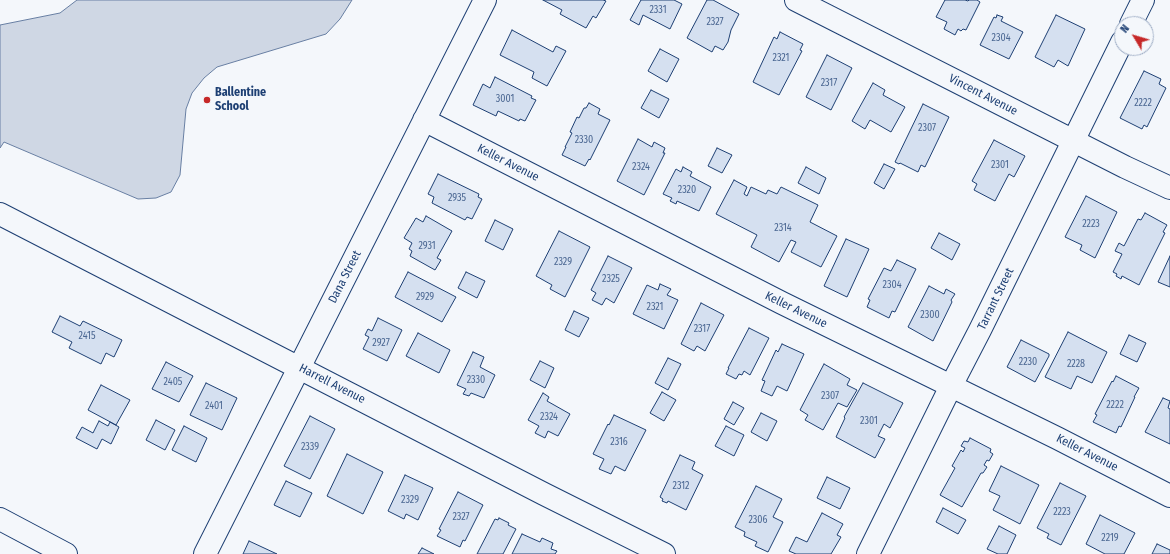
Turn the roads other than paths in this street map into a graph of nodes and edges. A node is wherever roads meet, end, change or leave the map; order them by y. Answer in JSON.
{"nodes":[{"id":1,"x":485,"y":0,"type":"edge"},
{"id":2,"x":796,"y":0,"type":"edge"},
{"id":3,"x":1143,"y":0,"type":"edge"},
{"id":4,"x":1135,"y":16,"type":"edge"},
{"id":5,"x":1115,"y":56,"type":"edge"},
{"id":6,"x":424,"y":120,"type":"junction"},
{"id":7,"x":1074,"y":141,"type":"junction"},
{"id":8,"x":1170,"y":188,"type":"edge"},
{"id":9,"x":0,"y":214,"type":"edge"},
{"id":10,"x":299,"y":367,"type":"junction"},
{"id":11,"x":951,"y":386,"type":"junction"},
{"id":12,"x":1170,"y":496,"type":"edge"},
{"id":13,"x":0,"y":519,"type":"edge"},
{"id":14,"x":66,"y":554,"type":"edge"},
{"id":15,"x":205,"y":554,"type":"edge"},
{"id":16,"x":664,"y":554,"type":"edge"},
{"id":17,"x":868,"y":554,"type":"edge"}],
"edges":[{"from":1,"to":6,"type":"street","name":"Dana Street"},
{"from":2,"to":7,"type":"street","name":"Vincent Avenue"},
{"from":3,"to":4,"type":"street"},
{"from":5,"to":7,"type":"street","name":"Tarrant Street"},
{"from":6,"to":10,"type":"street","name":"Dana Street"},
{"from":6,"to":11,"type":"street","name":"Keller Avenue"},
{"from":7,"to":8,"type":"street","name":"Vincent Avenue"},
{"from":7,"to":11,"type":"street","name":"Tarrant Street"},
{"from":9,"to":10,"type":"street","name":"Harrell Avenue"},
{"from":10,"to":15,"type":"street","name":"Dana Street"},
{"from":10,"to":16,"type":"street","name":"Harrell Avenue"},
{"from":11,"to":12,"type":"street","name":"Keller Avenue"},
{"from":11,"to":17,"type":"street","name":"Tarrant Street"},
{"from":13,"to":14,"type":"street"}]}
